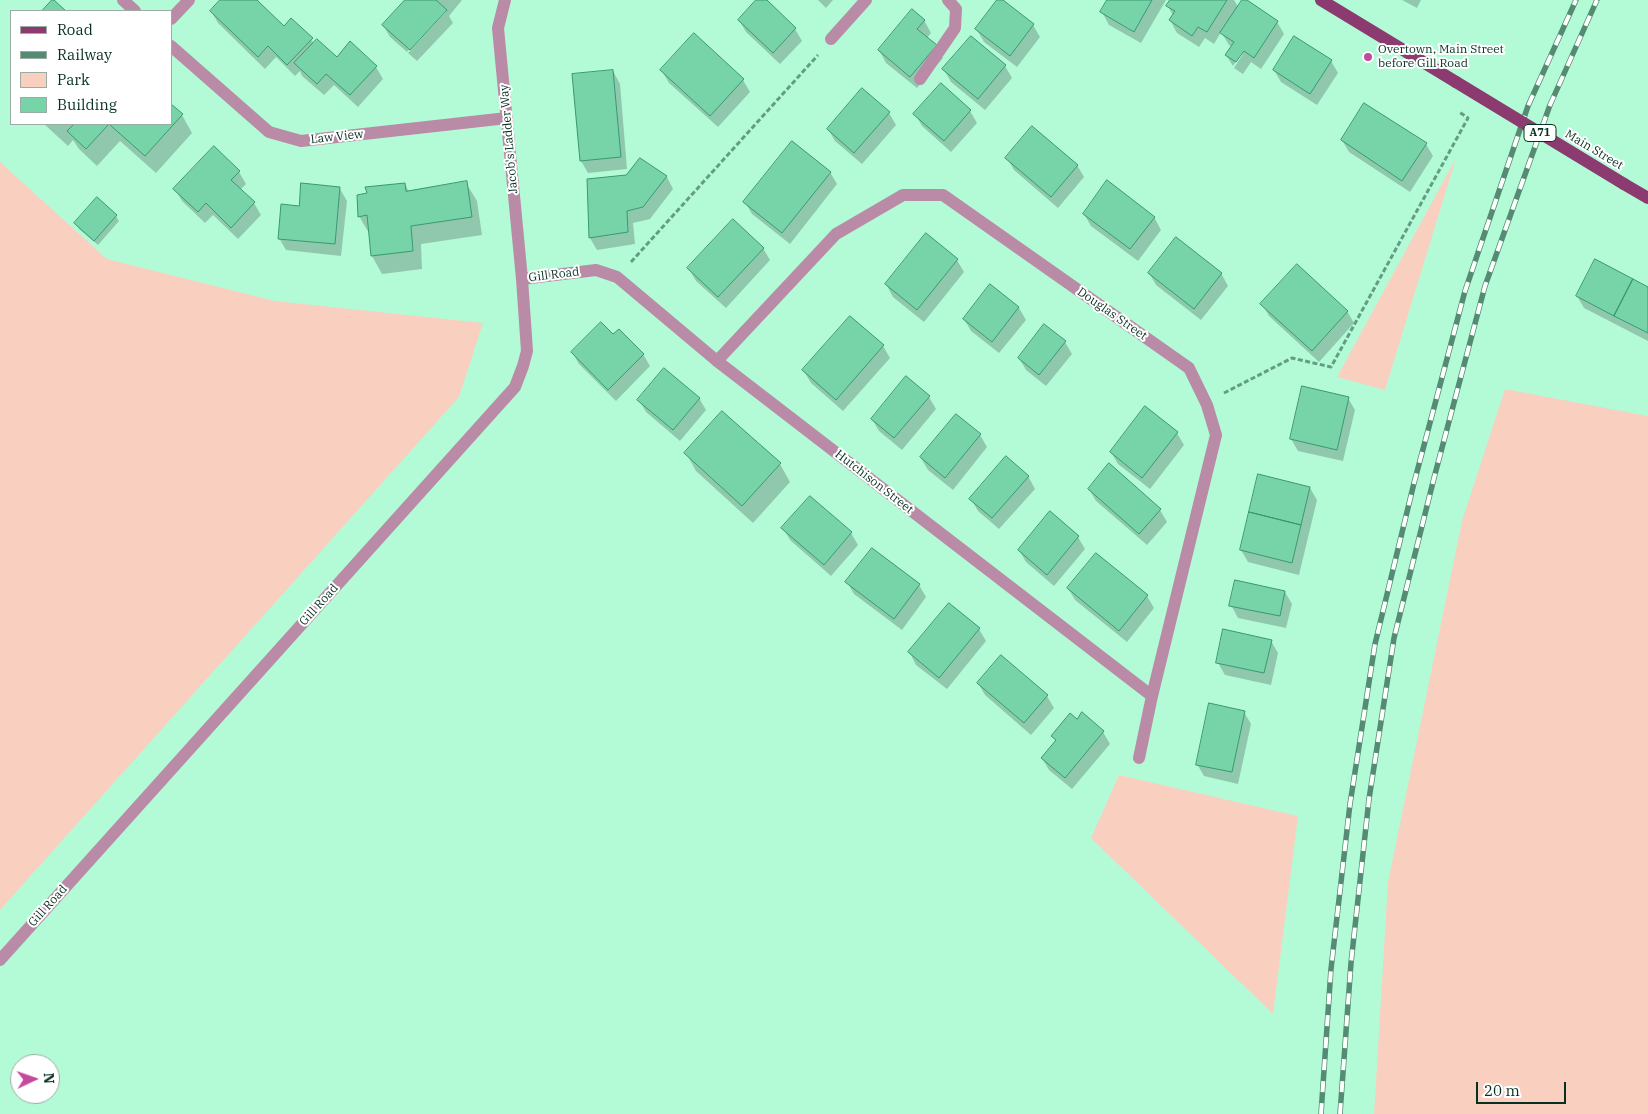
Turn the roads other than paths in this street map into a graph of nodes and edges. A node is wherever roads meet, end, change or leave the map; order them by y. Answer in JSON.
{"nodes":[{"id":1,"x":123,"y":0,"type":"edge"},
{"id":2,"x":188,"y":0,"type":"edge"},
{"id":3,"x":505,"y":0,"type":"edge"},
{"id":4,"x":866,"y":0,"type":"edge"},
{"id":5,"x":948,"y":0,"type":"edge"},
{"id":6,"x":1321,"y":0,"type":"edge"},
{"id":7,"x":134,"y":10,"type":"edge"},
{"id":8,"x":172,"y":18,"type":"edge"},
{"id":9,"x":831,"y":39,"type":"road end"},
{"id":10,"x":172,"y":47,"type":"edge"},
{"id":11,"x":920,"y":79,"type":"dead end"},
{"id":12,"x":507,"y":118,"type":"junction"},
{"id":13,"x":1648,"y":198,"type":"edge"},
{"id":14,"x":596,"y":270,"type":"joint"},
{"id":15,"x":522,"y":279,"type":"junction"},
{"id":16,"x":717,"y":361,"type":"junction"},
{"id":17,"x":1152,"y":696,"type":"junction"},
{"id":18,"x":1139,"y":758,"type":"dead end"},
{"id":19,"x":0,"y":960,"type":"edge"}],
"edges":[{"from":1,"to":7,"type":"street"},
{"from":2,"to":8,"type":"street"},
{"from":3,"to":12,"type":"street","name":"Jacob's Ladder Way"},
{"from":4,"to":9,"type":"street"},
{"from":5,"to":11,"type":"street"},
{"from":6,"to":13,"type":"main road","name":"Main Street","number":"A71","bridge":true},
{"from":10,"to":12,"type":"street","name":"Law View"},
{"from":12,"to":15,"type":"street","name":"Jacob's Ladder Way"},
{"from":14,"to":15,"type":"street","name":"Gill Road"},
{"from":14,"to":16,"type":"street","name":"Hutchison Street"},
{"from":15,"to":19,"type":"street","name":"Gill Road"},
{"from":16,"to":17,"type":"street","name":"Hutchison Street"},
{"from":16,"to":17,"type":"street","name":"Douglas Street"},
{"from":17,"to":18,"type":"street","name":"Douglas Street"}]}
